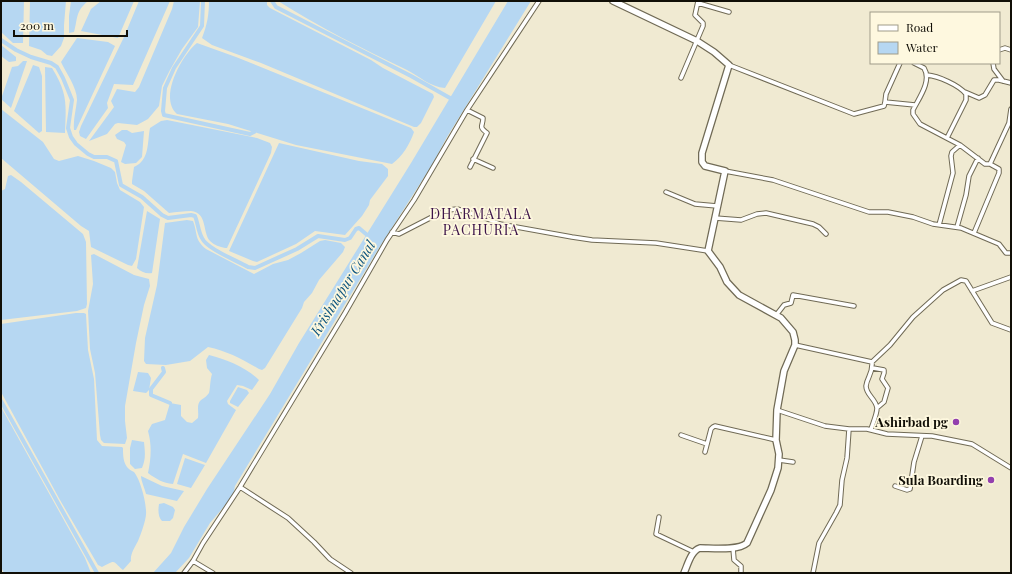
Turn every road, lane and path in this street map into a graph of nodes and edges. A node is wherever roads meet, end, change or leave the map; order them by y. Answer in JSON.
{"nodes":[{"id":1,"x":539,"y":1,"type":"edge"},
{"id":2,"x":613,"y":1,"type":"edge"},
{"id":3,"x":698,"y":2,"type":"edge"},
{"id":4,"x":729,"y":12,"type":"dead end"},
{"id":5,"x":697,"y":41,"type":"junction"},
{"id":6,"x":1000,"y":50,"type":"edge"},
{"id":7,"x":1011,"y":50,"type":"edge"},
{"id":8,"x":900,"y":64,"type":"edge"},
{"id":9,"x":916,"y":64,"type":"edge"},
{"id":10,"x":993,"y":64,"type":"edge"},
{"id":11,"x":729,"y":65,"type":"junction"},
{"id":12,"x":927,"y":76,"type":"junction"},
{"id":13,"x":681,"y":78,"type":"dead end"},
{"id":14,"x":1002,"y":81,"type":"junction"},
{"id":15,"x":1011,"y":83,"type":"edge"},
{"id":16,"x":964,"y":91,"type":"junction"},
{"id":17,"x":886,"y":102,"type":"junction"},
{"id":18,"x":915,"y":106,"type":"junction"},
{"id":19,"x":1011,"y":109,"type":"edge"},
{"id":20,"x":467,"y":110,"type":"junction"},
{"id":21,"x":947,"y":138,"type":"junction"},
{"id":22,"x":960,"y":145,"type":"junction"},
{"id":23,"x":978,"y":158,"type":"junction"},
{"id":24,"x":473,"y":159,"type":"junction"},
{"id":25,"x":990,"y":164,"type":"junction"},
{"id":26,"x":470,"y":167,"type":"dead end"},
{"id":27,"x":493,"y":168,"type":"dead end"},
{"id":28,"x":725,"y":171,"type":"junction"},
{"id":29,"x":666,"y":192,"type":"dead end"},
{"id":30,"x":717,"y":206,"type":"junction"},
{"id":31,"x":715,"y":218,"type":"junction"},
{"id":32,"x":939,"y":225,"type":"junction"},
{"id":33,"x":957,"y":227,"type":"junction"},
{"id":34,"x":392,"y":232,"type":"junction"},
{"id":35,"x":826,"y":234,"type":"dead end"},
{"id":36,"x":974,"y":234,"type":"junction"},
{"id":37,"x":708,"y":251,"type":"junction"},
{"id":38,"x":1011,"y":253,"type":"edge"},
{"id":39,"x":1011,"y":277,"type":"edge"},
{"id":40,"x":972,"y":290,"type":"junction"},
{"id":41,"x":854,"y":306,"type":"dead end"},
{"id":42,"x":777,"y":314,"type":"junction"},
{"id":43,"x":1011,"y":330,"type":"edge"},
{"id":44,"x":795,"y":345,"type":"junction"},
{"id":45,"x":872,"y":362,"type":"junction"},
{"id":46,"x":873,"y":368,"type":"junction"},
{"id":47,"x":877,"y":408,"type":"junction"},
{"id":48,"x":777,"y":410,"type":"junction"},
{"id":49,"x":849,"y":429,"type":"junction"},
{"id":50,"x":871,"y":429,"type":"junction"},
{"id":51,"x":681,"y":435,"type":"dead end"},
{"id":52,"x":922,"y":436,"type":"junction"},
{"id":53,"x":776,"y":440,"type":"junction"},
{"id":54,"x":707,"y":444,"type":"junction"},
{"id":55,"x":705,"y":452,"type":"dead end"},
{"id":56,"x":779,"y":460,"type":"junction"},
{"id":57,"x":793,"y":462,"type":"dead end"},
{"id":58,"x":1011,"y":468,"type":"edge"},
{"id":59,"x":895,"y":486,"type":"dead end"},
{"id":60,"x":240,"y":487,"type":"junction"},
{"id":61,"x":659,"y":517,"type":"dead end"},
{"id":62,"x":733,"y":548,"type":"junction"},
{"id":63,"x":694,"y":552,"type":"junction"},
{"id":64,"x":193,"y":561,"type":"junction"},
{"id":65,"x":184,"y":573,"type":"edge"},
{"id":66,"x":213,"y":573,"type":"edge"},
{"id":67,"x":351,"y":573,"type":"edge"},
{"id":68,"x":684,"y":573,"type":"edge"},
{"id":69,"x":741,"y":573,"type":"edge"},
{"id":70,"x":813,"y":573,"type":"edge"}],
"edges":[{"from":1,"to":20,"type":"street"},
{"from":2,"to":5,"type":"street"},
{"from":3,"to":4,"type":"street"},
{"from":3,"to":5,"type":"street"},
{"from":5,"to":11,"type":"street"},
{"from":5,"to":13,"type":"street"},
{"from":6,"to":7,"type":"street"},
{"from":8,"to":17,"type":"street"},
{"from":9,"to":12,"type":"street"},
{"from":10,"to":14,"type":"street"},
{"from":11,"to":17,"type":"street"},
{"from":11,"to":28,"type":"street"},
{"from":12,"to":16,"type":"street"},
{"from":12,"to":18,"type":"street"},
{"from":14,"to":15,"type":"street"},
{"from":14,"to":16,"type":"street"},
{"from":16,"to":21,"type":"street"},
{"from":17,"to":18,"type":"street"},
{"from":18,"to":21,"type":"street"},
{"from":19,"to":25,"type":"street"},
{"from":20,"to":24,"type":"street"},
{"from":20,"to":34,"type":"street"},
{"from":21,"to":22,"type":"street"},
{"from":22,"to":23,"type":"street"},
{"from":22,"to":32,"type":"street"},
{"from":23,"to":25,"type":"street"},
{"from":23,"to":33,"type":"street"},
{"from":24,"to":26,"type":"street"},
{"from":24,"to":27,"type":"street"},
{"from":25,"to":36,"type":"street"},
{"from":28,"to":30,"type":"street"},
{"from":28,"to":32,"type":"street"},
{"from":29,"to":30,"type":"street"},
{"from":30,"to":31,"type":"street"},
{"from":31,"to":35,"type":"street"},
{"from":31,"to":37,"type":"street"},
{"from":32,"to":33,"type":"street"},
{"from":33,"to":36,"type":"street"},
{"from":34,"to":37,"type":"street"},
{"from":34,"to":60,"type":"street"},
{"from":36,"to":38,"type":"street"},
{"from":37,"to":42,"type":"street"},
{"from":39,"to":40,"type":"street"},
{"from":40,"to":43,"type":"street"},
{"from":40,"to":45,"type":"street"},
{"from":41,"to":42,"type":"street"},
{"from":42,"to":44,"type":"street"},
{"from":44,"to":45,"type":"street"},
{"from":44,"to":48,"type":"street"},
{"from":45,"to":46,"type":"street"},
{"from":46,"to":47,"type":"street"},
{"from":46,"to":47,"type":"street"},
{"from":47,"to":50,"type":"street"},
{"from":48,"to":49,"type":"street"},
{"from":48,"to":53,"type":"street"},
{"from":49,"to":50,"type":"street"},
{"from":49,"to":70,"type":"street"},
{"from":50,"to":52,"type":"street"},
{"from":51,"to":54,"type":"street"},
{"from":52,"to":58,"type":"street"},
{"from":52,"to":59,"type":"street"},
{"from":53,"to":54,"type":"street"},
{"from":53,"to":56,"type":"street"},
{"from":54,"to":55,"type":"street"},
{"from":56,"to":57,"type":"street"},
{"from":56,"to":62,"type":"street"},
{"from":60,"to":64,"type":"street"},
{"from":60,"to":67,"type":"street"},
{"from":61,"to":63,"type":"street"},
{"from":62,"to":63,"type":"street"},
{"from":62,"to":69,"type":"street"},
{"from":63,"to":68,"type":"street"},
{"from":64,"to":65,"type":"street"},
{"from":64,"to":66,"type":"street"}]}
